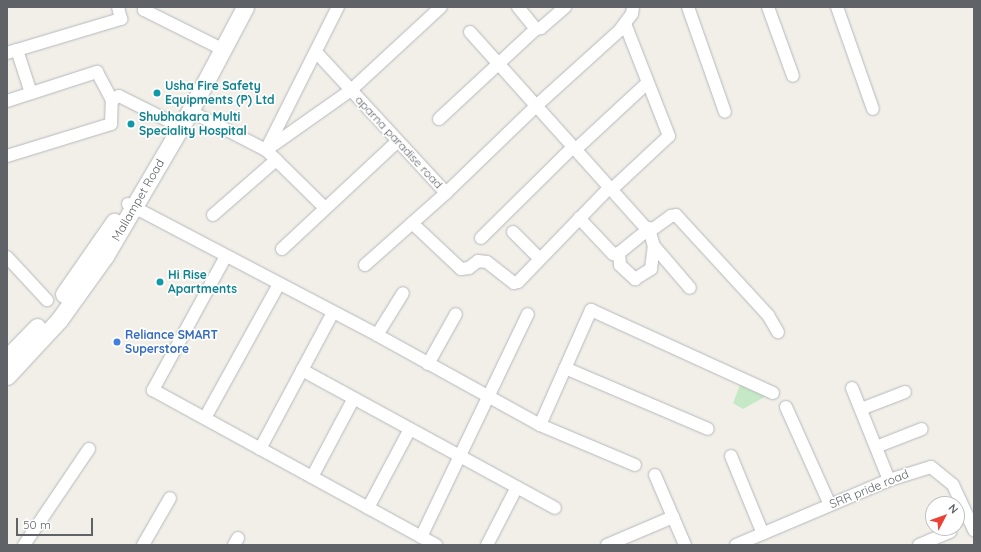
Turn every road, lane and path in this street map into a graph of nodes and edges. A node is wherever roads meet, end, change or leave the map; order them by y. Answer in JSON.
{"nodes":[{"id":1,"x":118,"y":7,"type":"edge"},
{"id":2,"x":144,"y":7,"type":"edge"},
{"id":3,"x":236,"y":7,"type":"edge"},
{"id":4,"x":245,"y":7,"type":"edge"},
{"id":5,"x":338,"y":7,"type":"edge"},
{"id":6,"x":441,"y":7,"type":"edge"},
{"id":7,"x":518,"y":7,"type":"edge"},
{"id":8,"x":565,"y":7,"type":"edge"},
{"id":9,"x":633,"y":7,"type":"edge"},
{"id":10,"x":688,"y":7,"type":"edge"},
{"id":11,"x":768,"y":7,"type":"edge"},
{"id":12,"x":837,"y":7,"type":"edge"},
{"id":13,"x":625,"y":24,"type":"junction"},
{"id":14,"x":536,"y":29,"type":"junction"},
{"id":15,"x":470,"y":32,"type":"dead end"},
{"id":16,"x":219,"y":47,"type":"junction"},
{"id":17,"x":12,"y":51,"type":"edge"},
{"id":18,"x":316,"y":52,"type":"junction"},
{"id":19,"x":498,"y":64,"type":"junction"},
{"id":20,"x":793,"y":76,"type":"dead end"},
{"id":21,"x":647,"y":83,"type":"junction"},
{"id":22,"x":351,"y":90,"type":"junction"},
{"id":23,"x":31,"y":93,"type":"junction"},
{"id":24,"x":112,"y":100,"type":"junction"},
{"id":25,"x":7,"y":101,"type":"edge"},
{"id":26,"x":536,"y":106,"type":"junction"},
{"id":27,"x":873,"y":109,"type":"dead end"},
{"id":28,"x":190,"y":111,"type":"junction"},
{"id":29,"x":725,"y":112,"type":"dead end"},
{"id":30,"x":439,"y":119,"type":"dead end"},
{"id":31,"x":173,"y":123,"type":"junction"},
{"id":32,"x":398,"y":141,"type":"junction"},
{"id":33,"x":574,"y":148,"type":"junction"},
{"id":34,"x":266,"y":150,"type":"junction"},
{"id":35,"x":7,"y":156,"type":"edge"},
{"id":36,"x":276,"y":160,"type":"junction"},
{"id":37,"x":610,"y":189,"type":"junction"},
{"id":38,"x":446,"y":192,"type":"junction"},
{"id":39,"x":130,"y":206,"type":"junction"},
{"id":40,"x":325,"y":208,"type":"junction"},
{"id":41,"x":213,"y":215,"type":"dead end"},
{"id":42,"x":579,"y":218,"type":"junction"},
{"id":43,"x":412,"y":223,"type":"junction"},
{"id":44,"x":649,"y":229,"type":"junction"},
{"id":45,"x":513,"y":232,"type":"dead end"},
{"id":46,"x":481,"y":238,"type":"dead end"},
{"id":47,"x":654,"y":246,"type":"junction"},
{"id":48,"x":282,"y":249,"type":"dead end"},
{"id":49,"x":619,"y":253,"type":"junction"},
{"id":50,"x":226,"y":256,"type":"junction"},
{"id":51,"x":7,"y":257,"type":"edge"},
{"id":52,"x":540,"y":258,"type":"junction"},
{"id":53,"x":365,"y":265,"type":"dead end"},
{"id":54,"x":279,"y":284,"type":"junction"},
{"id":55,"x":690,"y":288,"type":"dead end"},
{"id":56,"x":403,"y":293,"type":"dead end"},
{"id":57,"x":47,"y":300,"type":"dead end"},
{"id":58,"x":333,"y":312,"type":"junction"},
{"id":59,"x":456,"y":314,"type":"dead end"},
{"id":60,"x":528,"y":314,"type":"dead end"},
{"id":61,"x":778,"y":332,"type":"dead end"},
{"id":62,"x":377,"y":335,"type":"junction"},
{"id":63,"x":7,"y":358,"type":"edge"},
{"id":64,"x":428,"y":364,"type":"junction"},
{"id":65,"x":566,"y":368,"type":"junction"},
{"id":66,"x":302,"y":370,"type":"junction"},
{"id":67,"x":7,"y":376,"type":"edge"},
{"id":68,"x":852,"y":388,"type":"dead end"},
{"id":69,"x":905,"y":392,"type":"dead end"},
{"id":70,"x":773,"y":393,"type":"dead end"},
{"id":71,"x":488,"y":397,"type":"junction"},
{"id":72,"x":354,"y":398,"type":"junction"},
{"id":73,"x":786,"y":407,"type":"dead end"},
{"id":74,"x":861,"y":409,"type":"junction"},
{"id":75,"x":205,"y":418,"type":"junction"},
{"id":76,"x":540,"y":425,"type":"junction"},
{"id":77,"x":410,"y":429,"type":"junction"},
{"id":78,"x":708,"y":429,"type":"dead end"},
{"id":79,"x":922,"y":429,"type":"dead end"},
{"id":80,"x":876,"y":447,"type":"junction"},
{"id":81,"x":89,"y":449,"type":"dead end"},
{"id":82,"x":260,"y":449,"type":"junction"},
{"id":83,"x":460,"y":456,"type":"junction"},
{"id":84,"x":731,"y":456,"type":"dead end"},
{"id":85,"x":635,"y":466,"type":"dead end"},
{"id":86,"x":655,"y":475,"type":"dead end"},
{"id":87,"x":312,"y":477,"type":"junction"},
{"id":88,"x":889,"y":480,"type":"junction"},
{"id":89,"x":517,"y":487,"type":"junction"},
{"id":90,"x":170,"y":498,"type":"dead end"},
{"id":91,"x":830,"y":505,"type":"junction"},
{"id":92,"x":368,"y":508,"type":"junction"},
{"id":93,"x":555,"y":508,"type":"dead end"},
{"id":94,"x":673,"y":517,"type":"junction"},
{"id":95,"x":974,"y":530,"type":"edge"},
{"id":96,"x":763,"y":534,"type":"junction"},
{"id":97,"x":940,"y":536,"type":"edge"},
{"id":98,"x":421,"y":537,"type":"junction"},
{"id":99,"x":24,"y":545,"type":"edge"},
{"id":100,"x":142,"y":545,"type":"edge"},
{"id":101,"x":436,"y":545,"type":"edge"},
{"id":102,"x":487,"y":545,"type":"edge"},
{"id":103,"x":607,"y":545,"type":"edge"},
{"id":104,"x":685,"y":545,"type":"edge"},
{"id":105,"x":736,"y":545,"type":"edge"},
{"id":106,"x":919,"y":545,"type":"edge"}],
"edges":[{"from":1,"to":17,"type":"street"},
{"from":2,"to":16,"type":"street"},
{"from":3,"to":16,"type":"main road","name":"Mallampet Road"},
{"from":4,"to":16,"type":"main road","name":"Mallampet Road"},
{"from":5,"to":18,"type":"street"},
{"from":6,"to":22,"type":"street"},
{"from":7,"to":14,"type":"street"},
{"from":8,"to":14,"type":"street"},
{"from":9,"to":13,"type":"street"},
{"from":10,"to":29,"type":"street"},
{"from":11,"to":20,"type":"street"},
{"from":12,"to":27,"type":"street"},
{"from":13,"to":21,"type":"street"},
{"from":13,"to":26,"type":"street","name":"aparna paradise road"},
{"from":14,"to":19,"type":"street"},
{"from":15,"to":19,"type":"street"},
{"from":16,"to":28,"type":"main road","name":"Mallampet Road"},
{"from":16,"to":31,"type":"main road","name":"Mallampet Road"},
{"from":17,"to":23,"type":"street"},
{"from":18,"to":22,"type":"street","name":"aparna paradise road"},
{"from":18,"to":34,"type":"street"},
{"from":19,"to":26,"type":"street"},
{"from":19,"to":30,"type":"street"},
{"from":21,"to":33,"type":"street"},
{"from":21,"to":37,"type":"street"},
{"from":22,"to":32,"type":"street","name":"aparna paradise road"},
{"from":22,"to":34,"type":"street"},
{"from":23,"to":24,"type":"street"},
{"from":23,"to":25,"type":"street"},
{"from":24,"to":31,"type":"street"},
{"from":24,"to":35,"type":"street"},
{"from":26,"to":33,"type":"street"},
{"from":26,"to":38,"type":"street","name":"aparna paradise road"},
{"from":28,"to":34,"type":"street"},
{"from":28,"to":39,"type":"main road","name":"Mallampet Road"},
{"from":31,"to":39,"type":"main road","name":"Mallampet Road"},
{"from":32,"to":38,"type":"street","name":"aparna paradise road"},
{"from":32,"to":40,"type":"street"},
{"from":33,"to":37,"type":"street"},
{"from":33,"to":46,"type":"street"},
{"from":34,"to":36,"type":"street"},
{"from":36,"to":40,"type":"street"},
{"from":36,"to":41,"type":"street"},
{"from":37,"to":42,"type":"street"},
{"from":37,"to":44,"type":"street"},
{"from":38,"to":43,"type":"street"},
{"from":39,"to":50,"type":"street"},
{"from":39,"to":63,"type":"main road","name":"Mallampet Road"},
{"from":39,"to":67,"type":"main road","name":"Mallampet Road"},
{"from":40,"to":48,"type":"street"},
{"from":42,"to":49,"type":"street"},
{"from":42,"to":52,"type":"street"},
{"from":43,"to":52,"type":"street"},
{"from":43,"to":53,"type":"street"},
{"from":44,"to":47,"type":"street"},
{"from":44,"to":49,"type":"street"},
{"from":44,"to":61,"type":"street"},
{"from":45,"to":52,"type":"street"},
{"from":47,"to":49,"type":"street"},
{"from":47,"to":55,"type":"street"},
{"from":50,"to":54,"type":"street"},
{"from":50,"to":75,"type":"street"},
{"from":51,"to":57,"type":"street"},
{"from":54,"to":58,"type":"street"},
{"from":54,"to":75,"type":"street"},
{"from":56,"to":62,"type":"street"},
{"from":58,"to":62,"type":"street"},
{"from":58,"to":66,"type":"street"},
{"from":59,"to":64,"type":"street"},
{"from":60,"to":71,"type":"street"},
{"from":62,"to":64,"type":"street"},
{"from":64,"to":71,"type":"street"},
{"from":65,"to":70,"type":"street"},
{"from":65,"to":76,"type":"street"},
{"from":65,"to":78,"type":"street"},
{"from":66,"to":72,"type":"street"},
{"from":66,"to":82,"type":"street"},
{"from":68,"to":74,"type":"street"},
{"from":69,"to":74,"type":"street"},
{"from":71,"to":76,"type":"street"},
{"from":71,"to":83,"type":"street"},
{"from":72,"to":77,"type":"street"},
{"from":72,"to":87,"type":"street"},
{"from":73,"to":91,"type":"street"},
{"from":74,"to":80,"type":"street"},
{"from":75,"to":82,"type":"street"},
{"from":76,"to":85,"type":"street"},
{"from":77,"to":83,"type":"street"},
{"from":77,"to":92,"type":"street"},
{"from":79,"to":80,"type":"street"},
{"from":80,"to":88,"type":"street"},
{"from":81,"to":99,"type":"street"},
{"from":82,"to":87,"type":"street"},
{"from":83,"to":89,"type":"street"},
{"from":83,"to":98,"type":"street"},
{"from":84,"to":96,"type":"street"},
{"from":86,"to":94,"type":"street"},
{"from":87,"to":92,"type":"street"},
{"from":88,"to":91,"type":"street","name":"SRR pride road"},
{"from":88,"to":95,"type":"street","name":"SRR pride road"},
{"from":89,"to":93,"type":"street"},
{"from":89,"to":102,"type":"street"},
{"from":90,"to":100,"type":"street"},
{"from":91,"to":96,"type":"street","name":"SRR pride road"},
{"from":92,"to":98,"type":"street"},
{"from":94,"to":103,"type":"street"},
{"from":94,"to":104,"type":"street"},
{"from":96,"to":105,"type":"street","name":"SRR pride road"},
{"from":97,"to":106,"type":"street"},
{"from":98,"to":101,"type":"street"}]}
